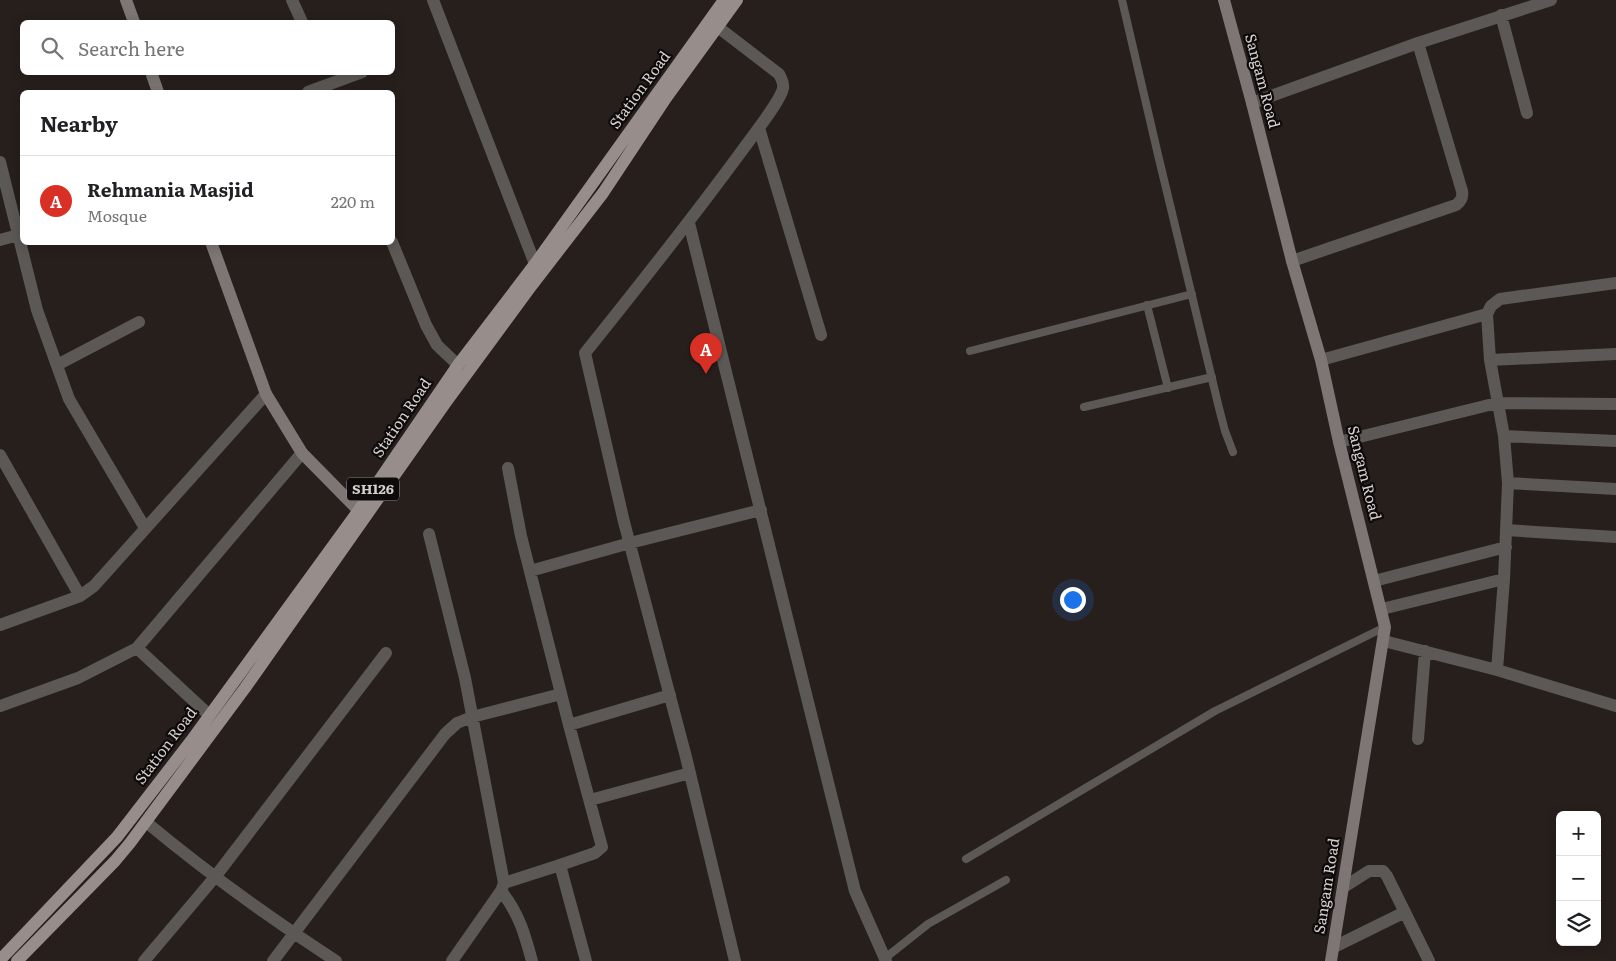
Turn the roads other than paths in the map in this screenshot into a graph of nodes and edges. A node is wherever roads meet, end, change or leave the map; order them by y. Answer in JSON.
{"nodes":[{"id":1,"x":126,"y":0,"type":"edge"},
{"id":2,"x":292,"y":0,"type":"edge"},
{"id":3,"x":433,"y":0,"type":"edge"},
{"id":4,"x":724,"y":0,"type":"edge"},
{"id":5,"x":737,"y":0,"type":"edge"},
{"id":6,"x":1122,"y":0,"type":"edge"},
{"id":7,"x":1224,"y":0,"type":"edge"},
{"id":8,"x":1551,"y":0,"type":"edge"},
{"id":9,"x":1501,"y":15,"type":"junction"},
{"id":10,"x":133,"y":20,"type":"edge"},
{"id":11,"x":301,"y":20,"type":"edge"},
{"id":12,"x":714,"y":23,"type":"junction"},
{"id":13,"x":1418,"y":43,"type":"junction"},
{"id":14,"x":152,"y":75,"type":"edge"},
{"id":15,"x":323,"y":75,"type":"edge"},
{"id":16,"x":356,"y":75,"type":"edge"},
{"id":17,"x":329,"y":89,"type":"edge"},
{"id":18,"x":157,"y":90,"type":"edge"},
{"id":19,"x":1252,"y":103,"type":"junction"},
{"id":20,"x":1527,"y":113,"type":"dead end"},
{"id":21,"x":759,"y":128,"type":"junction"},
{"id":22,"x":0,"y":162,"type":"edge"},
{"id":23,"x":689,"y":222,"type":"junction"},
{"id":24,"x":20,"y":235,"type":"edge"},
{"id":25,"x":0,"y":240,"type":"edge"},
{"id":26,"x":22,"y":245,"type":"edge"},
{"id":27,"x":212,"y":245,"type":"edge"},
{"id":28,"x":393,"y":245,"type":"edge"},
{"id":29,"x":1292,"y":261,"type":"junction"},
{"id":30,"x":535,"y":264,"type":"junction"},
{"id":31,"x":1616,"y":284,"type":"edge"},
{"id":32,"x":1192,"y":294,"type":"junction"},
{"id":33,"x":1147,"y":306,"type":"junction"},
{"id":34,"x":1487,"y":314,"type":"junction"},
{"id":35,"x":139,"y":322,"type":"dead end"},
{"id":36,"x":821,"y":335,"type":"dead end"},
{"id":37,"x":970,"y":351,"type":"dead end"},
{"id":38,"x":1616,"y":354,"type":"edge"},
{"id":39,"x":1321,"y":360,"type":"junction"},
{"id":40,"x":1490,"y":360,"type":"junction"},
{"id":41,"x":458,"y":365,"type":"junction"},
{"id":42,"x":57,"y":366,"type":"junction"},
{"id":43,"x":1212,"y":378,"type":"junction"},
{"id":44,"x":1168,"y":388,"type":"junction"},
{"id":45,"x":266,"y":394,"type":"junction"},
{"id":46,"x":1497,"y":403,"type":"junction"},
{"id":47,"x":1616,"y":404,"type":"edge"},
{"id":48,"x":1084,"y":407,"type":"dead end"},
{"id":49,"x":1504,"y":436,"type":"junction"},
{"id":50,"x":1616,"y":441,"type":"edge"},
{"id":51,"x":1339,"y":442,"type":"junction"},
{"id":52,"x":1233,"y":452,"type":"dead end"},
{"id":53,"x":302,"y":453,"type":"junction"},
{"id":54,"x":0,"y":455,"type":"edge"},
{"id":55,"x":508,"y":468,"type":"dead end"},
{"id":56,"x":1508,"y":483,"type":"junction"},
{"id":57,"x":1616,"y":489,"type":"edge"},
{"id":58,"x":761,"y":510,"type":"junction"},
{"id":59,"x":362,"y":514,"type":"junction"},
{"id":60,"x":145,"y":528,"type":"junction"},
{"id":61,"x":1506,"y":530,"type":"junction"},
{"id":62,"x":429,"y":534,"type":"dead end"},
{"id":63,"x":1616,"y":537,"type":"edge"},
{"id":64,"x":630,"y":543,"type":"junction"},
{"id":65,"x":1506,"y":547,"type":"junction"},
{"id":66,"x":530,"y":571,"type":"junction"},
{"id":67,"x":1504,"y":579,"type":"junction"},
{"id":68,"x":1374,"y":581,"type":"junction"},
{"id":69,"x":80,"y":596,"type":"junction"},
{"id":70,"x":1382,"y":609,"type":"junction"},
{"id":71,"x":0,"y":625,"type":"edge"},
{"id":72,"x":1385,"y":627,"type":"junction"},
{"id":73,"x":1384,"y":641,"type":"junction"},
{"id":74,"x":137,"y":648,"type":"junction"},
{"id":75,"x":1425,"y":651,"type":"junction"},
{"id":76,"x":386,"y":653,"type":"dead end"},
{"id":77,"x":1497,"y":670,"type":"junction"},
{"id":78,"x":561,"y":694,"type":"junction"},
{"id":79,"x":670,"y":695,"type":"junction"},
{"id":80,"x":0,"y":706,"type":"edge"},
{"id":81,"x":1616,"y":706,"type":"edge"},
{"id":82,"x":209,"y":715,"type":"junction"},
{"id":83,"x":472,"y":717,"type":"junction"},
{"id":84,"x":569,"y":725,"type":"junction"},
{"id":85,"x":1418,"y":739,"type":"dead end"},
{"id":86,"x":690,"y":772,"type":"junction"},
{"id":87,"x":590,"y":800,"type":"junction"},
{"id":88,"x":146,"y":822,"type":"junction"},
{"id":89,"x":966,"y":859,"type":"dead end"},
{"id":90,"x":560,"y":865,"type":"junction"},
{"id":91,"x":215,"y":877,"type":"junction"},
{"id":92,"x":1006,"y":880,"type":"dead end"},
{"id":93,"x":503,"y":887,"type":"junction"},
{"id":94,"x":1344,"y":887,"type":"junction"},
{"id":95,"x":1405,"y":912,"type":"junction"},
{"id":96,"x":294,"y":934,"type":"junction"},
{"id":97,"x":1334,"y":947,"type":"junction"},
{"id":98,"x":0,"y":960,"type":"edge"},
{"id":99,"x":884,"y":960,"type":"edge"},
{"id":100,"x":1425,"y":960,"type":"edge"},
{"id":101,"x":17,"y":961,"type":"edge"},
{"id":102,"x":144,"y":961,"type":"edge"},
{"id":103,"x":273,"y":961,"type":"edge"},
{"id":104,"x":336,"y":961,"type":"edge"},
{"id":105,"x":452,"y":961,"type":"edge"},
{"id":106,"x":532,"y":961,"type":"edge"},
{"id":107,"x":586,"y":961,"type":"edge"},
{"id":108,"x":735,"y":961,"type":"edge"},
{"id":109,"x":1331,"y":961,"type":"edge"}],
"edges":[{"from":1,"to":10,"type":"street"},
{"from":2,"to":11,"type":"street"},
{"from":3,"to":30,"type":"street"},
{"from":4,"to":12,"type":"main road","name":"Station Road","number":"SH126"},
{"from":5,"to":12,"type":"main road","name":"Station Road","number":"SH126"},
{"from":6,"to":32,"type":"lane"},
{"from":7,"to":19,"type":"street","name":"Sangam Road"},
{"from":8,"to":9,"type":"street"},
{"from":9,"to":13,"type":"street"},
{"from":9,"to":20,"type":"street"},
{"from":12,"to":21,"type":"street"},
{"from":12,"to":30,"type":"main road","name":"Station Road","number":"SH126"},
{"from":12,"to":59,"type":"main road","name":"Station Road","number":"SH126"},
{"from":13,"to":19,"type":"street"},
{"from":13,"to":29,"type":"street"},
{"from":14,"to":18,"type":"street"},
{"from":15,"to":17,"type":"street"},
{"from":16,"to":17,"type":"street"},
{"from":19,"to":29,"type":"street","name":"Sangam Road"},
{"from":21,"to":23,"type":"street"},
{"from":21,"to":36,"type":"street"},
{"from":22,"to":24,"type":"street"},
{"from":23,"to":58,"type":"street"},
{"from":23,"to":64,"type":"street"},
{"from":24,"to":25,"type":"street"},
{"from":26,"to":42,"type":"street"},
{"from":27,"to":45,"type":"street"},
{"from":28,"to":41,"type":"street"},
{"from":29,"to":39,"type":"street","name":"Sangam Road"},
{"from":30,"to":41,"type":"main road","name":"Station Road","number":"SH126"},
{"from":31,"to":34,"type":"street"},
{"from":32,"to":33,"type":"lane"},
{"from":32,"to":43,"type":"lane"},
{"from":33,"to":37,"type":"lane"},
{"from":33,"to":44,"type":"lane"},
{"from":34,"to":39,"type":"street"},
{"from":34,"to":40,"type":"street"},
{"from":35,"to":42,"type":"street"},
{"from":38,"to":40,"type":"street"},
{"from":39,"to":51,"type":"street","name":"Sangam Road"},
{"from":40,"to":46,"type":"street"},
{"from":41,"to":59,"type":"main road","name":"Station Road","number":"SH126"},
{"from":42,"to":60,"type":"street"},
{"from":43,"to":44,"type":"lane"},
{"from":43,"to":52,"type":"lane"},
{"from":44,"to":48,"type":"lane"},
{"from":45,"to":53,"type":"street"},
{"from":45,"to":60,"type":"street"},
{"from":46,"to":47,"type":"street"},
{"from":46,"to":49,"type":"street"},
{"from":46,"to":51,"type":"street"},
{"from":49,"to":50,"type":"street"},
{"from":49,"to":56,"type":"street"},
{"from":51,"to":68,"type":"street","name":"Sangam Road"},
{"from":53,"to":59,"type":"street"},
{"from":53,"to":74,"type":"street"},
{"from":54,"to":69,"type":"street"},
{"from":55,"to":66,"type":"street"},
{"from":56,"to":57,"type":"street"},
{"from":56,"to":61,"type":"street"},
{"from":58,"to":64,"type":"street"},
{"from":58,"to":99,"type":"street"},
{"from":59,"to":82,"type":"main road","name":"Station Road","number":"SH126"},
{"from":59,"to":88,"type":"main road","name":"Station Road","number":"SH126"},
{"from":60,"to":69,"type":"street"},
{"from":61,"to":63,"type":"street"},
{"from":61,"to":65,"type":"street"},
{"from":62,"to":83,"type":"street"},
{"from":64,"to":66,"type":"street"},
{"from":64,"to":79,"type":"street"},
{"from":65,"to":67,"type":"street"},
{"from":65,"to":68,"type":"street"},
{"from":66,"to":78,"type":"street"},
{"from":67,"to":70,"type":"street"},
{"from":67,"to":77,"type":"street"},
{"from":68,"to":70,"type":"street","name":"Sangam Road"},
{"from":69,"to":71,"type":"street"},
{"from":70,"to":72,"type":"street","name":"Sangam Road"},
{"from":72,"to":73,"type":"street","name":"Sangam Road"},
{"from":72,"to":89,"type":"lane"},
{"from":73,"to":75,"type":"street"},
{"from":73,"to":94,"type":"street","name":"Sangam Road"},
{"from":74,"to":80,"type":"street"},
{"from":74,"to":82,"type":"street"},
{"from":75,"to":77,"type":"street"},
{"from":75,"to":85,"type":"street"},
{"from":76,"to":91,"type":"street"},
{"from":77,"to":81,"type":"street"},
{"from":78,"to":83,"type":"street"},
{"from":78,"to":84,"type":"street"},
{"from":79,"to":84,"type":"street"},
{"from":79,"to":86,"type":"street"},
{"from":82,"to":98,"type":"main road","name":"Station Road","number":"SH126"},
{"from":83,"to":93,"type":"street"},
{"from":83,"to":96,"type":"street"},
{"from":84,"to":87,"type":"street"},
{"from":86,"to":87,"type":"street"},
{"from":86,"to":108,"type":"street"},
{"from":87,"to":90,"type":"street"},
{"from":88,"to":91,"type":"street"},
{"from":88,"to":101,"type":"main road","name":"Station Road","number":"SH126"},
{"from":90,"to":93,"type":"street"},
{"from":90,"to":107,"type":"street"},
{"from":91,"to":96,"type":"street"},
{"from":91,"to":102,"type":"street"},
{"from":92,"to":99,"type":"lane"},
{"from":93,"to":105,"type":"street"},
{"from":93,"to":106,"type":"street"},
{"from":94,"to":95,"type":"street"},
{"from":94,"to":97,"type":"street","name":"Sangam Road"},
{"from":95,"to":97,"type":"street"},
{"from":95,"to":100,"type":"street"},
{"from":96,"to":103,"type":"street"},
{"from":96,"to":104,"type":"street"},
{"from":97,"to":109,"type":"street","name":"Sangam Road"}]}
